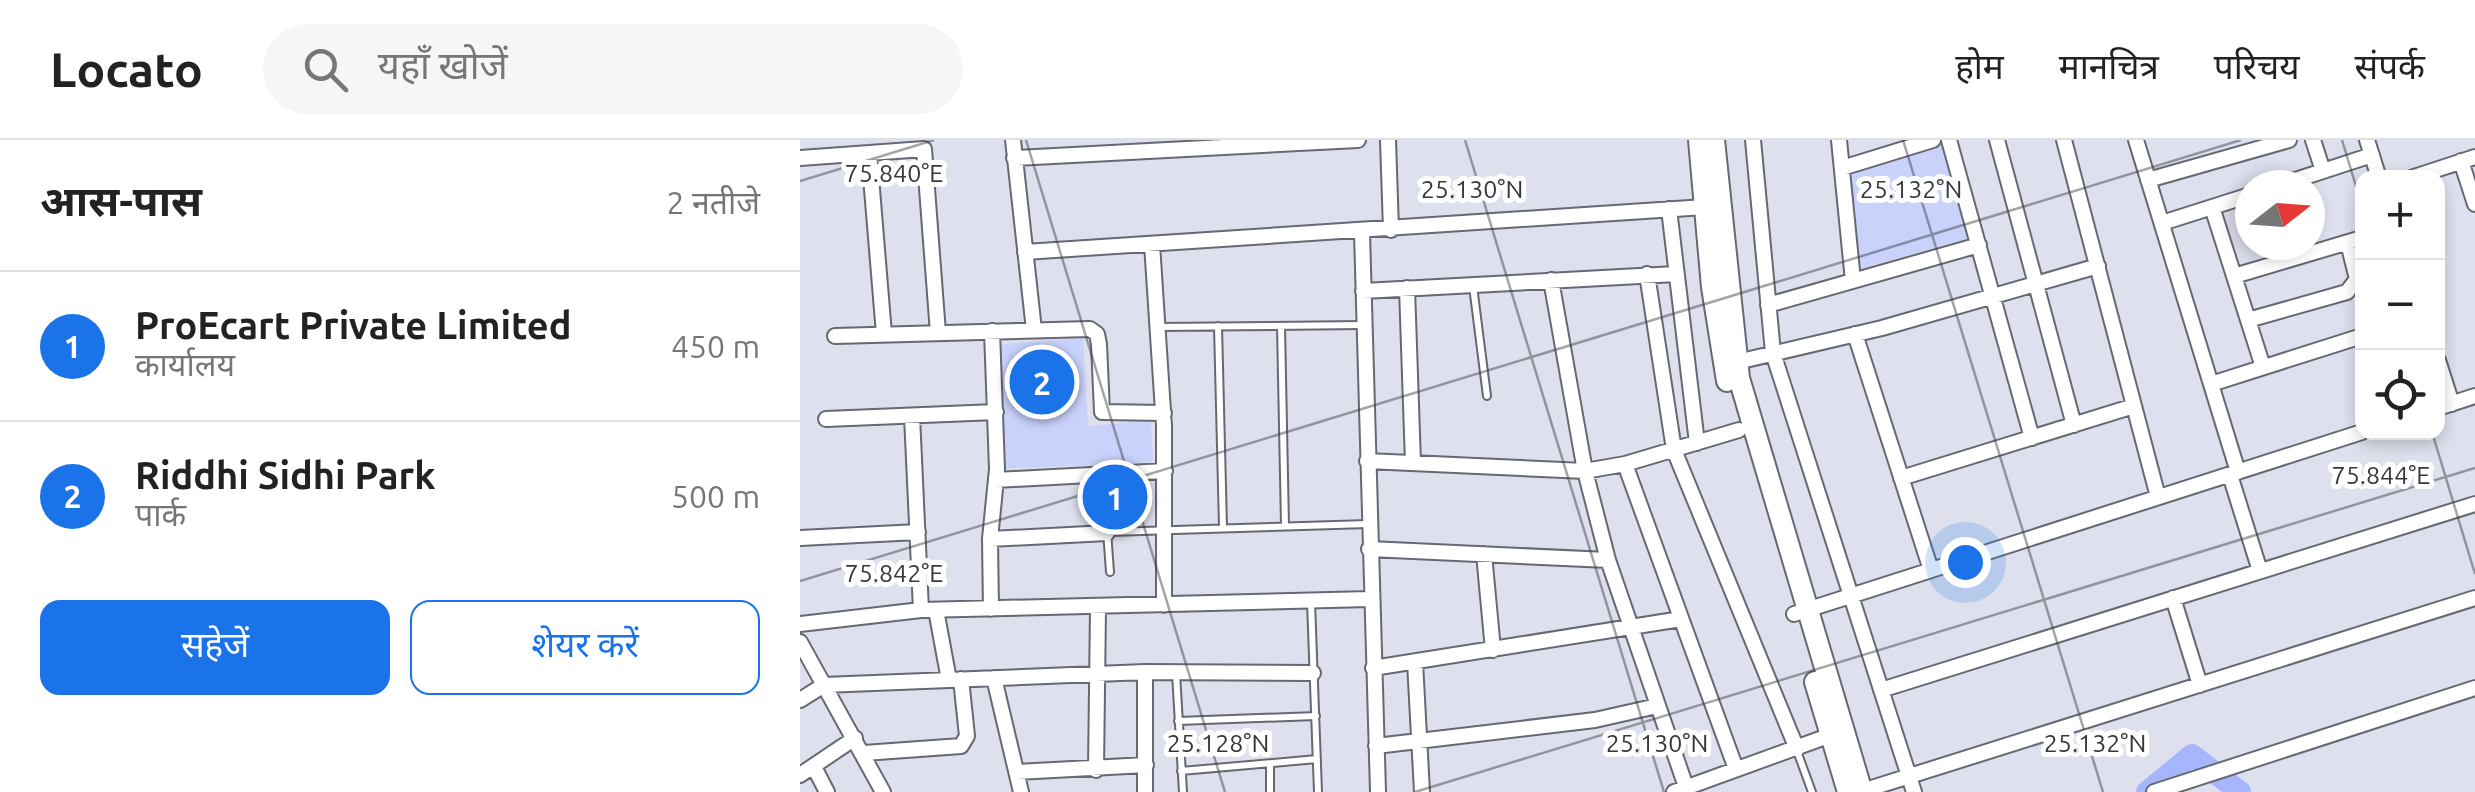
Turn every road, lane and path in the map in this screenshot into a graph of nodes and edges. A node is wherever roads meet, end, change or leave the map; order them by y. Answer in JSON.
{"nodes":[{"id":1,"x":1013,"y":140,"type":"edge"},
{"id":2,"x":1358,"y":140,"type":"edge"},
{"id":3,"x":1388,"y":140,"type":"edge"},
{"id":4,"x":1700,"y":140,"type":"edge"},
{"id":5,"x":1714,"y":140,"type":"edge"},
{"id":6,"x":1754,"y":140,"type":"edge"},
{"id":7,"x":1839,"y":140,"type":"edge"},
{"id":8,"x":1933,"y":140,"type":"edge"},
{"id":9,"x":1949,"y":140,"type":"edge"},
{"id":10,"x":1996,"y":140,"type":"edge"},
{"id":11,"x":2064,"y":140,"type":"edge"},
{"id":12,"x":2136,"y":140,"type":"edge"},
{"id":13,"x":2288,"y":140,"type":"edge"},
{"id":14,"x":2313,"y":140,"type":"edge"},
{"id":15,"x":2366,"y":140,"type":"edge"},
{"id":16,"x":1069,"y":148,"type":"edge"},
{"id":17,"x":869,"y":153,"type":"junction"},
{"id":18,"x":2372,"y":156,"type":"junction"},
{"id":19,"x":800,"y":158,"type":"edge"},
{"id":20,"x":1014,"y":158,"type":"junction"},
{"id":21,"x":2468,"y":159,"type":"edge"},
{"id":22,"x":1842,"y":168,"type":"junction"},
{"id":23,"x":2323,"y":170,"type":"edge"},
{"id":24,"x":2325,"y":170,"type":"edge"},
{"id":25,"x":2376,"y":170,"type":"edge"},
{"id":26,"x":2435,"y":170,"type":"edge"},
{"id":27,"x":2148,"y":180,"type":"junction"},
{"id":28,"x":2235,"y":200,"type":"edge"},
{"id":29,"x":2475,"y":204,"type":"edge"},
{"id":30,"x":1705,"y":207,"type":"junction"},
{"id":31,"x":2212,"y":207,"type":"junction"},
{"id":32,"x":1669,"y":210,"type":"junction"},
{"id":33,"x":2162,"y":223,"type":"junction"},
{"id":34,"x":1391,"y":230,"type":"junction"},
{"id":35,"x":1362,"y":233,"type":"junction"},
{"id":36,"x":2355,"y":241,"type":"edge"},
{"id":37,"x":1152,"y":244,"type":"junction"},
{"id":38,"x":1979,"y":246,"type":"junction"},
{"id":39,"x":1024,"y":252,"type":"junction"},
{"id":40,"x":2356,"y":260,"type":"edge"},
{"id":41,"x":2098,"y":266,"type":"junction"},
{"id":42,"x":1647,"y":274,"type":"junction"},
{"id":43,"x":1676,"y":274,"type":"junction"},
{"id":44,"x":2234,"y":276,"type":"junction"},
{"id":45,"x":1551,"y":280,"type":"junction"},
{"id":46,"x":1853,"y":281,"type":"junction"},
{"id":47,"x":1473,"y":284,"type":"junction"},
{"id":48,"x":2036,"y":284,"type":"junction"},
{"id":49,"x":1406,"y":288,"type":"junction"},
{"id":50,"x":1363,"y":290,"type":"junction"},
{"id":51,"x":1992,"y":296,"type":"junction"},
{"id":52,"x":1768,"y":306,"type":"junction"},
{"id":53,"x":2248,"y":320,"type":"junction"},
{"id":54,"x":1364,"y":325,"type":"junction"},
{"id":55,"x":1218,"y":326,"type":"junction"},
{"id":56,"x":1280,"y":326,"type":"junction"},
{"id":57,"x":1154,"y":327,"type":"junction"},
{"id":58,"x":992,"y":330,"type":"junction"},
{"id":59,"x":1034,"y":330,"type":"junction"},
{"id":60,"x":938,"y":333,"type":"junction"},
{"id":61,"x":884,"y":334,"type":"junction"},
{"id":62,"x":1855,"y":334,"type":"junction"},
{"id":63,"x":835,"y":336,"type":"dead end"},
{"id":64,"x":2355,"y":338,"type":"edge"},
{"id":65,"x":1773,"y":353,"type":"junction"},
{"id":66,"x":1737,"y":362,"type":"junction"},
{"id":67,"x":2263,"y":367,"type":"junction"},
{"id":68,"x":1688,"y":382,"type":"junction"},
{"id":69,"x":2211,"y":384,"type":"junction"},
{"id":70,"x":1662,"y":386,"type":"junction"},
{"id":71,"x":1486,"y":396,"type":"dead end"},
{"id":72,"x":2475,"y":396,"type":"edge"},
{"id":73,"x":2134,"y":406,"type":"junction"},
{"id":74,"x":2445,"y":406,"type":"edge"},
{"id":75,"x":996,"y":412,"type":"junction"},
{"id":76,"x":1164,"y":413,"type":"junction"},
{"id":77,"x":912,"y":416,"type":"junction"},
{"id":78,"x":826,"y":419,"type":"dead end"},
{"id":79,"x":2074,"y":425,"type":"junction"},
{"id":80,"x":1739,"y":430,"type":"junction"},
{"id":81,"x":2355,"y":434,"type":"edge"},
{"id":82,"x":2032,"y":438,"type":"junction"},
{"id":83,"x":1697,"y":443,"type":"junction"},
{"id":84,"x":1674,"y":450,"type":"junction"},
{"id":85,"x":1367,"y":461,"type":"junction"},
{"id":86,"x":1413,"y":462,"type":"junction"},
{"id":87,"x":1625,"y":464,"type":"junction"},
{"id":88,"x":1165,"y":471,"type":"junction"},
{"id":89,"x":1584,"y":471,"type":"junction"},
{"id":90,"x":2234,"y":473,"type":"junction"},
{"id":91,"x":1103,"y":475,"type":"junction"},
{"id":92,"x":1901,"y":478,"type":"junction"},
{"id":93,"x":996,"y":480,"type":"junction"},
{"id":94,"x":2158,"y":498,"type":"junction"},
{"id":95,"x":2475,"y":504,"type":"edge"},
{"id":96,"x":1368,"y":524,"type":"junction"},
{"id":97,"x":1223,"y":526,"type":"junction"},
{"id":98,"x":1284,"y":526,"type":"junction"},
{"id":99,"x":1161,"y":528,"type":"junction"},
{"id":100,"x":918,"y":532,"type":"junction"},
{"id":101,"x":1107,"y":532,"type":"junction"},
{"id":102,"x":800,"y":538,"type":"edge"},
{"id":103,"x":990,"y":540,"type":"junction"},
{"id":104,"x":1369,"y":549,"type":"junction"},
{"id":105,"x":1484,"y":554,"type":"junction"},
{"id":106,"x":1608,"y":560,"type":"junction"},
{"id":107,"x":1931,"y":570,"type":"junction"},
{"id":108,"x":1110,"y":572,"type":"dead end"},
{"id":109,"x":2260,"y":572,"type":"junction"},
{"id":110,"x":1852,"y":596,"type":"junction"},
{"id":111,"x":2173,"y":598,"type":"junction"},
{"id":112,"x":2475,"y":598,"type":"edge"},
{"id":113,"x":1370,"y":599,"type":"junction"},
{"id":114,"x":1310,"y":602,"type":"junction"},
{"id":115,"x":1164,"y":605,"type":"junction"},
{"id":116,"x":1098,"y":608,"type":"junction"},
{"id":117,"x":991,"y":609,"type":"junction"},
{"id":118,"x":928,"y":610,"type":"junction"},
{"id":119,"x":1800,"y":612,"type":"junction"},
{"id":120,"x":1681,"y":619,"type":"junction"},
{"id":121,"x":800,"y":624,"type":"edge"},
{"id":122,"x":1629,"y":628,"type":"junction"},
{"id":123,"x":800,"y":642,"type":"edge"},
{"id":124,"x":1493,"y":650,"type":"junction"},
{"id":125,"x":1415,"y":662,"type":"junction"},
{"id":126,"x":1373,"y":668,"type":"junction"},
{"id":127,"x":1144,"y":672,"type":"junction"},
{"id":128,"x":1176,"y":672,"type":"junction"},
{"id":129,"x":1313,"y":673,"type":"junction"},
{"id":130,"x":1100,"y":675,"type":"junction"},
{"id":131,"x":994,"y":678,"type":"junction"},
{"id":132,"x":955,"y":679,"type":"junction"},
{"id":133,"x":824,"y":685,"type":"junction"},
{"id":134,"x":2200,"y":685,"type":"junction"},
{"id":135,"x":2475,"y":688,"type":"edge"},
{"id":136,"x":1882,"y":690,"type":"junction"},
{"id":137,"x":800,"y":700,"type":"edge"},
{"id":138,"x":1657,"y":706,"type":"junction"},
{"id":139,"x":1316,"y":716,"type":"junction"},
{"id":140,"x":1178,"y":721,"type":"junction"},
{"id":141,"x":1831,"y":735,"type":"junction"},
{"id":142,"x":855,"y":738,"type":"junction"},
{"id":143,"x":1420,"y":741,"type":"junction"},
{"id":144,"x":1376,"y":746,"type":"junction"},
{"id":145,"x":1797,"y":749,"type":"junction"},
{"id":146,"x":864,"y":754,"type":"junction"},
{"id":147,"x":1317,"y":760,"type":"junction"},
{"id":148,"x":1146,"y":765,"type":"junction"},
{"id":149,"x":1270,"y":766,"type":"junction"},
{"id":150,"x":1736,"y":769,"type":"junction"},
{"id":151,"x":1096,"y":770,"type":"junction"},
{"id":152,"x":807,"y":771,"type":"edge"},
{"id":153,"x":1181,"y":771,"type":"junction"},
{"id":154,"x":1017,"y":772,"type":"junction"},
{"id":155,"x":1909,"y":776,"type":"junction"},
{"id":156,"x":1680,"y":790,"type":"edge"},
{"id":157,"x":826,"y":792,"type":"edge"},
{"id":158,"x":883,"y":792,"type":"edge"},
{"id":159,"x":1020,"y":792,"type":"edge"},
{"id":160,"x":1145,"y":792,"type":"edge"},
{"id":161,"x":1183,"y":792,"type":"edge"},
{"id":162,"x":1270,"y":792,"type":"edge"},
{"id":163,"x":1318,"y":792,"type":"edge"},
{"id":164,"x":1378,"y":792,"type":"edge"},
{"id":165,"x":1422,"y":792,"type":"edge"},
{"id":166,"x":1812,"y":792,"type":"edge"},
{"id":167,"x":1848,"y":792,"type":"edge"},
{"id":168,"x":1862,"y":792,"type":"edge"},
{"id":169,"x":1914,"y":792,"type":"edge"},
{"id":170,"x":2154,"y":792,"type":"edge"}],
"edges":[{"from":1,"to":20,"type":"street"},
{"from":2,"to":16,"type":"street"},
{"from":3,"to":34,"type":"street"},
{"from":4,"to":30,"type":"street"},
{"from":5,"to":66,"type":"street"},
{"from":6,"to":52,"type":"street"},
{"from":7,"to":22,"type":"street"},
{"from":8,"to":22,"type":"street"},
{"from":9,"to":38,"type":"street"},
{"from":10,"to":48,"type":"street"},
{"from":11,"to":41,"type":"street"},
{"from":12,"to":27,"type":"street"},
{"from":13,"to":27,"type":"street"},
{"from":14,"to":23,"type":"street"},
{"from":15,"to":18,"type":"street"},
{"from":16,"to":20,"type":"street"},
{"from":17,"to":19,"type":"street"},
{"from":17,"to":60,"type":"street"},
{"from":17,"to":61,"type":"street"},
{"from":18,"to":24,"type":"street"},
{"from":18,"to":25,"type":"street"},
{"from":20,"to":39,"type":"street"},
{"from":21,"to":26,"type":"street"},
{"from":21,"to":29,"type":"street"},
{"from":22,"to":46,"type":"street"},
{"from":27,"to":33,"type":"street"},
{"from":28,"to":31,"type":"street"},
{"from":30,"to":32,"type":"street"},
{"from":30,"to":80,"type":"street"},
{"from":31,"to":33,"type":"street"},
{"from":31,"to":44,"type":"street"},
{"from":32,"to":34,"type":"street"},
{"from":32,"to":43,"type":"street"},
{"from":33,"to":69,"type":"street"},
{"from":34,"to":35,"type":"street"},
{"from":35,"to":37,"type":"street"},
{"from":35,"to":50,"type":"street"},
{"from":36,"to":44,"type":"street"},
{"from":37,"to":39,"type":"street"},
{"from":37,"to":57,"type":"street"},
{"from":38,"to":46,"type":"street"},
{"from":38,"to":51,"type":"street"},
{"from":39,"to":59,"type":"street"},
{"from":40,"to":53,"type":"street"},
{"from":41,"to":48,"type":"street"},
{"from":41,"to":73,"type":"street"},
{"from":42,"to":43,"type":"street"},
{"from":42,"to":45,"type":"street"},
{"from":42,"to":70,"type":"street"},
{"from":43,"to":68,"type":"street"},
{"from":44,"to":53,"type":"street"},
{"from":45,"to":47,"type":"street"},
{"from":45,"to":89,"type":"street"},
{"from":46,"to":52,"type":"street"},
{"from":47,"to":49,"type":"street"},
{"from":47,"to":71,"type":"lane"},
{"from":48,"to":51,"type":"street"},
{"from":48,"to":79,"type":"street"},
{"from":49,"to":50,"type":"street"},
{"from":49,"to":86,"type":"street"},
{"from":50,"to":54,"type":"street"},
{"from":51,"to":62,"type":"street"},
{"from":51,"to":82,"type":"street"},
{"from":52,"to":65,"type":"street"},
{"from":53,"to":67,"type":"street"},
{"from":54,"to":56,"type":"lane"},
{"from":54,"to":85,"type":"street"},
{"from":55,"to":56,"type":"lane"},
{"from":55,"to":57,"type":"lane"},
{"from":55,"to":97,"type":"lane"},
{"from":56,"to":98,"type":"lane"},
{"from":57,"to":76,"type":"street"},
{"from":58,"to":59,"type":"street"},
{"from":58,"to":60,"type":"street"},
{"from":58,"to":75,"type":"street"},
{"from":59,"to":76,"type":"street"},
{"from":60,"to":61,"type":"street"},
{"from":61,"to":63,"type":"street"},
{"from":62,"to":65,"type":"street"},
{"from":62,"to":92,"type":"street"},
{"from":64,"to":67,"type":"street"},
{"from":65,"to":66,"type":"street"},
{"from":65,"to":110,"type":"street"},
{"from":66,"to":119,"type":"street"},
{"from":67,"to":69,"type":"street"},
{"from":68,"to":70,"type":"street"},
{"from":68,"to":83,"type":"street"},
{"from":69,"to":90,"type":"street"},
{"from":70,"to":84,"type":"street"},
{"from":72,"to":74,"type":"street"},
{"from":73,"to":79,"type":"street"},
{"from":73,"to":94,"type":"street"},
{"from":75,"to":77,"type":"street"},
{"from":75,"to":93,"type":"street"},
{"from":76,"to":88,"type":"street"},
{"from":77,"to":78,"type":"street"},
{"from":77,"to":100,"type":"street"},
{"from":79,"to":82,"type":"street"},
{"from":80,"to":83,"type":"street"},
{"from":80,"to":119,"type":"street"},
{"from":81,"to":90,"type":"street"},
{"from":82,"to":92,"type":"street"},
{"from":83,"to":84,"type":"street"},
{"from":84,"to":87,"type":"street"},
{"from":84,"to":145,"type":"street"},
{"from":85,"to":86,"type":"street"},
{"from":85,"to":96,"type":"street"},
{"from":86,"to":89,"type":"street"},
{"from":87,"to":89,"type":"street"},
{"from":87,"to":120,"type":"street"},
{"from":88,"to":91,"type":"street"},
{"from":88,"to":99,"type":"street"},
{"from":89,"to":106,"type":"street"},
{"from":90,"to":94,"type":"street"},
{"from":90,"to":109,"type":"street"},
{"from":91,"to":93,"type":"street"},
{"from":91,"to":101,"type":"lane"},
{"from":92,"to":107,"type":"street"},
{"from":93,"to":103,"type":"street"},
{"from":94,"to":107,"type":"street"},
{"from":95,"to":109,"type":"street"},
{"from":96,"to":98,"type":"lane"},
{"from":96,"to":104,"type":"street"},
{"from":97,"to":98,"type":"lane"},
{"from":97,"to":99,"type":"lane"},
{"from":99,"to":101,"type":"lane"},
{"from":99,"to":115,"type":"street"},
{"from":100,"to":102,"type":"street"},
{"from":100,"to":118,"type":"street"},
{"from":101,"to":103,"type":"street"},
{"from":101,"to":108,"type":"lane"},
{"from":103,"to":117,"type":"street"},
{"from":104,"to":105,"type":"street"},
{"from":104,"to":113,"type":"street"},
{"from":105,"to":106,"type":"street"},
{"from":105,"to":124,"type":"street"},
{"from":106,"to":122,"type":"street"},
{"from":107,"to":110,"type":"street"},
{"from":109,"to":111,"type":"street"},
{"from":110,"to":119,"type":"street"},
{"from":110,"to":136,"type":"street"},
{"from":111,"to":134,"type":"street"},
{"from":111,"to":136,"type":"street"},
{"from":112,"to":134,"type":"street"},
{"from":113,"to":114,"type":"street"},
{"from":113,"to":126,"type":"street"},
{"from":114,"to":115,"type":"street"},
{"from":114,"to":129,"type":"lane"},
{"from":115,"to":116,"type":"street"},
{"from":116,"to":117,"type":"street"},
{"from":116,"to":130,"type":"street"},
{"from":117,"to":118,"type":"street"},
{"from":118,"to":121,"type":"street"},
{"from":118,"to":132,"type":"street"},
{"from":119,"to":141,"type":"street"},
{"from":119,"to":168,"type":"street"},
{"from":120,"to":122,"type":"street"},
{"from":120,"to":150,"type":"street"},
{"from":122,"to":124,"type":"street"},
{"from":122,"to":138,"type":"street"},
{"from":123,"to":133,"type":"street"},
{"from":124,"to":125,"type":"street"},
{"from":125,"to":126,"type":"street"},
{"from":125,"to":143,"type":"street"},
{"from":126,"to":144,"type":"street"},
{"from":127,"to":128,"type":"street"},
{"from":127,"to":130,"type":"street"},
{"from":127,"to":148,"type":"street"},
{"from":128,"to":129,"type":"street"},
{"from":128,"to":140,"type":"lane"},
{"from":129,"to":139,"type":"lane"},
{"from":130,"to":131,"type":"street"},
{"from":130,"to":151,"type":"street"},
{"from":131,"to":132,"type":"street"},
{"from":131,"to":154,"type":"street"},
{"from":132,"to":133,"type":"street"},
{"from":132,"to":146,"type":"street"},
{"from":133,"to":137,"type":"street"},
{"from":133,"to":142,"type":"street"},
{"from":134,"to":155,"type":"street"},
{"from":135,"to":170,"type":"street"},
{"from":136,"to":155,"type":"street"},
{"from":138,"to":143,"type":"street"},
{"from":138,"to":156,"type":"street"},
{"from":139,"to":140,"type":"lane"},
{"from":139,"to":147,"type":"lane"},
{"from":140,"to":153,"type":"lane"},
{"from":141,"to":145,"type":"street"},
{"from":141,"to":167,"type":"street"},
{"from":142,"to":146,"type":"street"},
{"from":142,"to":152,"type":"street"},
{"from":143,"to":144,"type":"street"},
{"from":143,"to":165,"type":"street"},
{"from":144,"to":164,"type":"street"},
{"from":145,"to":150,"type":"street"},
{"from":145,"to":166,"type":"lane"},
{"from":146,"to":158,"type":"street"},
{"from":147,"to":149,"type":"lane"},
{"from":147,"to":163,"type":"lane"},
{"from":148,"to":151,"type":"street"},
{"from":148,"to":160,"type":"street"},
{"from":149,"to":153,"type":"lane"},
{"from":149,"to":162,"type":"lane"},
{"from":150,"to":156,"type":"street"},
{"from":151,"to":154,"type":"street"},
{"from":152,"to":157,"type":"street"},
{"from":153,"to":161,"type":"lane"},
{"from":154,"to":159,"type":"street"},
{"from":155,"to":168,"type":"street"},
{"from":155,"to":169,"type":"street"}]}
